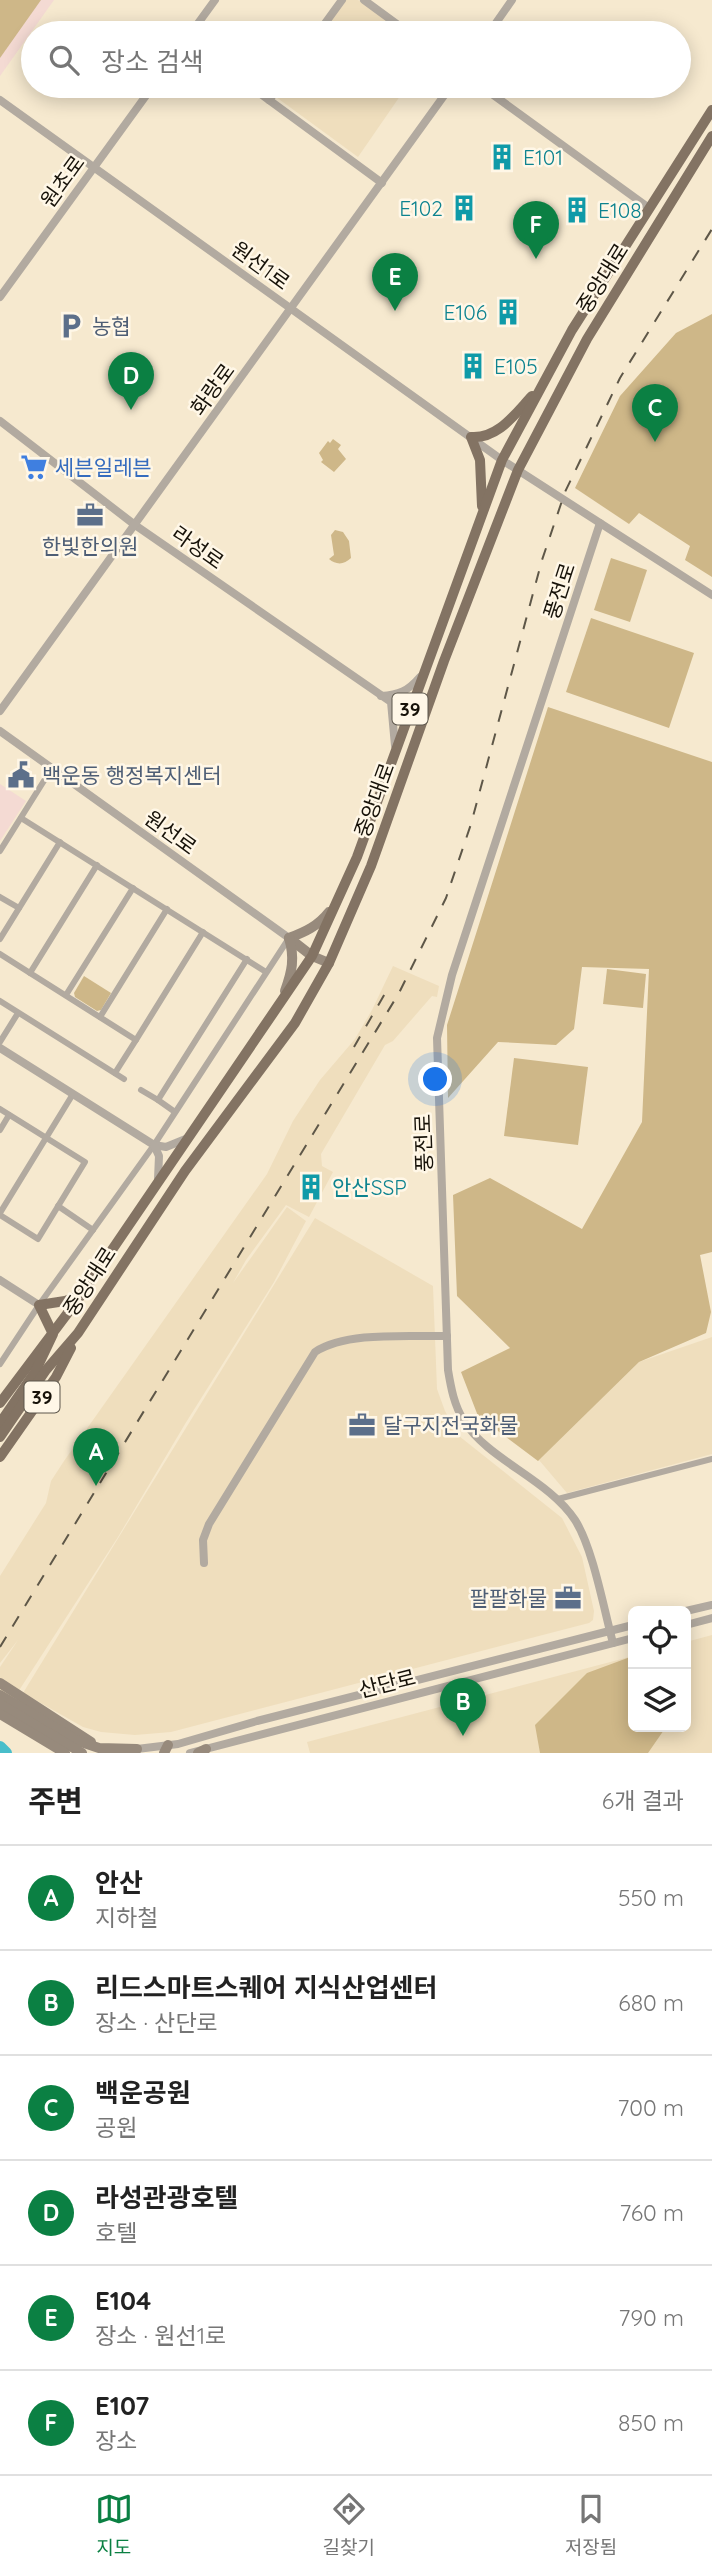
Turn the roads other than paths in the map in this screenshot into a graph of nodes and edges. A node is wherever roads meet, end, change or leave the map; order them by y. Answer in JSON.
{"nodes":[{"id":1,"x":215,"y":0,"type":"edge"},
{"id":2,"x":342,"y":0,"type":"edge"},
{"id":3,"x":364,"y":0,"type":"edge"},
{"id":4,"x":512,"y":0,"type":"edge"},
{"id":5,"x":200,"y":21,"type":"edge"},
{"id":6,"x":327,"y":21,"type":"edge"},
{"id":7,"x":393,"y":21,"type":"edge"},
{"id":8,"x":497,"y":21,"type":"edge"},
{"id":9,"x":144,"y":98,"type":"edge"},
{"id":10,"x":266,"y":98,"type":"edge"},
{"id":11,"x":442,"y":98,"type":"edge"},
{"id":12,"x":498,"y":98,"type":"edge"},
{"id":13,"x":0,"y":100,"type":"edge"},
{"id":14,"x":269,"y":100,"type":"joint"},
{"id":15,"x":711,"y":111,"type":"edge"},
{"id":16,"x":711,"y":137,"type":"edge"},
{"id":17,"x":94,"y":167,"type":"junction"},
{"id":18,"x":382,"y":183,"type":"junction"},
{"id":19,"x":649,"y":208,"type":"junction"},
{"id":20,"x":0,"y":298,"type":"edge"},
{"id":21,"x":292,"y":309,"type":"junction"},
{"id":22,"x":543,"y":383,"type":"junction"},
{"id":23,"x":0,"y":421,"type":"edge"},
{"id":24,"x":471,"y":437,"type":"junction"},
{"id":25,"x":502,"y":460,"type":"junction"},
{"id":26,"x":518,"y":470,"type":"junction"},
{"id":27,"x":482,"y":513,"type":"junction"},
{"id":28,"x":600,"y":523,"type":"junction"},
{"id":29,"x":135,"y":525,"type":"junction"},
{"id":30,"x":712,"y":595,"type":"edge"},
{"id":31,"x":424,"y":671,"type":"junction"},
{"id":32,"x":381,"y":696,"type":"junction"},
{"id":33,"x":0,"y":711,"type":"edge"},
{"id":34,"x":0,"y":731,"type":"edge"},
{"id":35,"x":395,"y":748,"type":"junction"},
{"id":36,"x":51,"y":768,"type":"junction"},
{"id":37,"x":21,"y":818,"type":"junction"},
{"id":38,"x":60,"y":842,"type":"junction"},
{"id":39,"x":0,"y":851,"type":"edge"},
{"id":40,"x":97,"y":865,"type":"junction"},
{"id":41,"x":133,"y":888,"type":"junction"},
{"id":42,"x":0,"y":897,"type":"edge"},
{"id":43,"x":336,"y":904,"type":"junction"},
{"id":44,"x":19,"y":908,"type":"junction"},
{"id":45,"x":167,"y":909,"type":"junction"},
{"id":46,"x":203,"y":932,"type":"junction"},
{"id":47,"x":289,"y":938,"type":"junction"},
{"id":48,"x":0,"y":939,"type":"edge"},
{"id":49,"x":0,"y":954,"type":"edge"},
{"id":50,"x":312,"y":956,"type":"junction"},
{"id":51,"x":247,"y":959,"type":"junction"},
{"id":52,"x":329,"y":963,"type":"junction"},
{"id":53,"x":267,"y":972,"type":"junction"},
{"id":54,"x":30,"y":973,"type":"junction"},
{"id":55,"x":66,"y":995,"type":"junction"},
{"id":56,"x":0,"y":1001,"type":"edge"},
{"id":57,"x":282,"y":1001,"type":"junction"},
{"id":58,"x":18,"y":1013,"type":"junction"},
{"id":59,"x":100,"y":1017,"type":"junction"},
{"id":60,"x":136,"y":1040,"type":"junction"},
{"id":61,"x":0,"y":1042,"type":"edge"},
{"id":62,"x":0,"y":1048,"type":"edge"},
{"id":63,"x":115,"y":1073,"type":"junction"},
{"id":64,"x":124,"y":1079,"type":"dead end"},
{"id":65,"x":141,"y":1090,"type":"dead end"},
{"id":66,"x":73,"y":1094,"type":"junction"},
{"id":67,"x":158,"y":1100,"type":"junction"},
{"id":68,"x":0,"y":1109,"type":"edge"},
{"id":69,"x":175,"y":1112,"type":"junction"},
{"id":70,"x":9,"y":1115,"type":"junction"},
{"id":71,"x":0,"y":1130,"type":"edge"},
{"id":72,"x":46,"y":1138,"type":"junction"},
{"id":73,"x":188,"y":1138,"type":"junction"},
{"id":74,"x":154,"y":1145,"type":"junction"},
{"id":75,"x":158,"y":1180,"type":"junction"},
{"id":76,"x":58,"y":1206,"type":"junction"},
{"id":77,"x":0,"y":1214,"type":"edge"},
{"id":78,"x":93,"y":1230,"type":"junction"},
{"id":79,"x":0,"y":1280,"type":"edge"},
{"id":80,"x":82,"y":1294,"type":"junction"},
{"id":81,"x":39,"y":1305,"type":"junction"},
{"id":82,"x":78,"y":1333,"type":"junction"},
{"id":83,"x":53,"y":1334,"type":"junction"},
{"id":84,"x":447,"y":1336,"type":"junction"},
{"id":85,"x":0,"y":1364,"type":"edge"},
{"id":86,"x":0,"y":1403,"type":"edge"},
{"id":87,"x":0,"y":1423,"type":"edge"},
{"id":88,"x":0,"y":1437,"type":"edge"},
{"id":89,"x":0,"y":1457,"type":"edge"},
{"id":90,"x":712,"y":1459,"type":"edge"},
{"id":91,"x":558,"y":1499,"type":"junction"},
{"id":92,"x":204,"y":1563,"type":"dead end"},
{"id":93,"x":712,"y":1605,"type":"edge"},
{"id":94,"x":691,"y":1610,"type":"edge"},
{"id":95,"x":712,"y":1618,"type":"edge"},
{"id":96,"x":691,"y":1624,"type":"edge"},
{"id":97,"x":628,"y":1626,"type":"edge"},
{"id":98,"x":609,"y":1629,"type":"junction"},
{"id":99,"x":628,"y":1639,"type":"edge"},
{"id":100,"x":613,"y":1643,"type":"junction"},
{"id":101,"x":0,"y":1684,"type":"edge"},
{"id":102,"x":0,"y":1695,"type":"edge"},
{"id":103,"x":0,"y":1704,"type":"edge"},
{"id":104,"x":0,"y":1714,"type":"edge"},
{"id":105,"x":31,"y":1718,"type":"junction"},
{"id":106,"x":137,"y":1749,"type":"junction"},
{"id":107,"x":166,"y":1749,"type":"edge"},
{"id":108,"x":102,"y":1750,"type":"edge"},
{"id":109,"x":202,"y":1751,"type":"edge"},
{"id":110,"x":63,"y":1753,"type":"edge"},
{"id":111,"x":82,"y":1753,"type":"edge"},
{"id":112,"x":124,"y":1753,"type":"edge"},
{"id":113,"x":190,"y":1753,"type":"edge"}],
"edges":[{"from":1,"to":5,"type":"street"},
{"from":2,"to":6,"type":"street"},
{"from":3,"to":7,"type":"street"},
{"from":4,"to":8,"type":"street"},
{"from":9,"to":17,"type":"street","name":"원초로"},
{"from":10,"to":14,"type":"street"},
{"from":11,"to":18,"type":"street","name":"화랑로"},
{"from":12,"to":19,"type":"street"},
{"from":13,"to":17,"type":"street","name":"원선1로"},
{"from":14,"to":18,"type":"street"},
{"from":15,"to":19,"type":"main road","name":"중앙대로","number":"39"},
{"from":16,"to":26,"type":"main road","name":"중앙대로","number":"39"},
{"from":17,"to":20,"type":"street","name":"원초로"},
{"from":17,"to":21,"type":"street","name":"원선1로"},
{"from":18,"to":21,"type":"street","name":"화랑로"},
{"from":19,"to":22,"type":"main road","name":"중앙대로","number":"39"},
{"from":21,"to":24,"type":"street","name":"원선1로"},
{"from":21,"to":29,"type":"street","name":"화랑로"},
{"from":22,"to":24,"type":"main road"},
{"from":22,"to":25,"type":"main road","name":"중앙대로","number":"39"},
{"from":23,"to":29,"type":"street","name":"라성로"},
{"from":24,"to":25,"type":"street","name":"원선1로"},
{"from":24,"to":27,"type":"main road"},
{"from":25,"to":26,"type":"street","name":"원선1로"},
{"from":25,"to":27,"type":"main road","number":"39"},
{"from":26,"to":28,"type":"street","name":"원선1로"},
{"from":26,"to":52,"type":"main road","name":"중앙대로","number":"39"},
{"from":27,"to":31,"type":"main road","number":"39"},
{"from":28,"to":30,"type":"street","name":"원선1로"},
{"from":28,"to":84,"type":"street","name":"풍전로"},
{"from":29,"to":32,"type":"street","name":"라성로"},
{"from":29,"to":33,"type":"street","name":"화랑로"},
{"from":31,"to":32,"type":"street"},
{"from":31,"to":35,"type":"main road","number":"39"},
{"from":32,"to":35,"type":"street"},
{"from":34,"to":36,"type":"street","name":"원선로"},
{"from":35,"to":43,"type":"main road","number":"39"},
{"from":36,"to":37,"type":"street"},
{"from":36,"to":47,"type":"street","name":"원선로"},
{"from":37,"to":38,"type":"street"},
{"from":37,"to":39,"type":"street"},
{"from":38,"to":40,"type":"street"},
{"from":38,"to":44,"type":"street"},
{"from":40,"to":41,"type":"street"},
{"from":40,"to":54,"type":"street"},
{"from":41,"to":45,"type":"street"},
{"from":41,"to":55,"type":"street"},
{"from":42,"to":44,"type":"street"},
{"from":43,"to":47,"type":"main road"},
{"from":43,"to":50,"type":"main road","number":"39"},
{"from":44,"to":48,"type":"street"},
{"from":45,"to":46,"type":"street"},
{"from":45,"to":59,"type":"street"},
{"from":46,"to":51,"type":"street"},
{"from":46,"to":60,"type":"street"},
{"from":47,"to":50,"type":"main road"},
{"from":47,"to":53,"type":"street"},
{"from":47,"to":57,"type":"main road"},
{"from":49,"to":54,"type":"street"},
{"from":50,"to":52,"type":"main road"},
{"from":50,"to":57,"type":"main road","number":"39"},
{"from":51,"to":53,"type":"street"},
{"from":51,"to":67,"type":"street"},
{"from":52,"to":82,"type":"main road","name":"중앙대로","number":"39"},
{"from":53,"to":69,"type":"street"},
{"from":54,"to":55,"type":"street"},
{"from":55,"to":59,"type":"street"},
{"from":56,"to":58,"type":"street"},
{"from":57,"to":73,"type":"main road","number":"39"},
{"from":58,"to":61,"type":"street"},
{"from":58,"to":63,"type":"street"},
{"from":59,"to":60,"type":"street"},
{"from":60,"to":63,"type":"street"},
{"from":62,"to":66,"type":"street"},
{"from":63,"to":64,"type":"street"},
{"from":65,"to":67,"type":"street"},
{"from":66,"to":72,"type":"street"},
{"from":66,"to":74,"type":"street"},
{"from":67,"to":69,"type":"street"},
{"from":68,"to":70,"type":"street"},
{"from":69,"to":74,"type":"street"},
{"from":70,"to":71,"type":"street"},
{"from":70,"to":72,"type":"street"},
{"from":72,"to":76,"type":"street"},
{"from":72,"to":77,"type":"street"},
{"from":73,"to":74,"type":"street"},
{"from":73,"to":75,"type":"main road","number":"39"},
{"from":74,"to":75,"type":"street"},
{"from":74,"to":78,"type":"street"},
{"from":75,"to":80,"type":"main road","number":"39"},
{"from":76,"to":77,"type":"street"},
{"from":76,"to":78,"type":"street"},
{"from":78,"to":81,"type":"street"},
{"from":79,"to":81,"type":"street"},
{"from":80,"to":81,"type":"main road"},
{"from":80,"to":83,"type":"main road","number":"39"},
{"from":81,"to":83,"type":"main road"},
{"from":81,"to":85,"type":"street"},
{"from":82,"to":88,"type":"main road","name":"중앙대로"},
{"from":82,"to":89,"type":"main road","number":"39"},
{"from":83,"to":86,"type":"main road","number":"39"},
{"from":83,"to":87,"type":"main road"},
{"from":84,"to":91,"type":"street","name":"풍전로"},
{"from":84,"to":92,"type":"street"},
{"from":90,"to":91,"type":"street"},
{"from":91,"to":98,"type":"street","name":"풍전로"},
{"from":93,"to":94,"type":"street"},
{"from":95,"to":96,"type":"street"},
{"from":97,"to":98,"type":"street"},
{"from":98,"to":100,"type":"street","name":"풍전로"},
{"from":98,"to":107,"type":"street"},
{"from":99,"to":100,"type":"street","name":"산단로"},
{"from":100,"to":109,"type":"street","name":"산단로"},
{"from":101,"to":105,"type":"main road"},
{"from":102,"to":105,"type":"main road"},
{"from":103,"to":105,"type":"main road"},
{"from":104,"to":105,"type":"main road"},
{"from":105,"to":108,"type":"main road"},
{"from":105,"to":110,"type":"main road"},
{"from":105,"to":111,"type":"main road"},
{"from":106,"to":107,"type":"street"},
{"from":106,"to":108,"type":"main road"},
{"from":106,"to":112,"type":"main road"},
{"from":109,"to":113,"type":"street","name":"산단로"}]}
